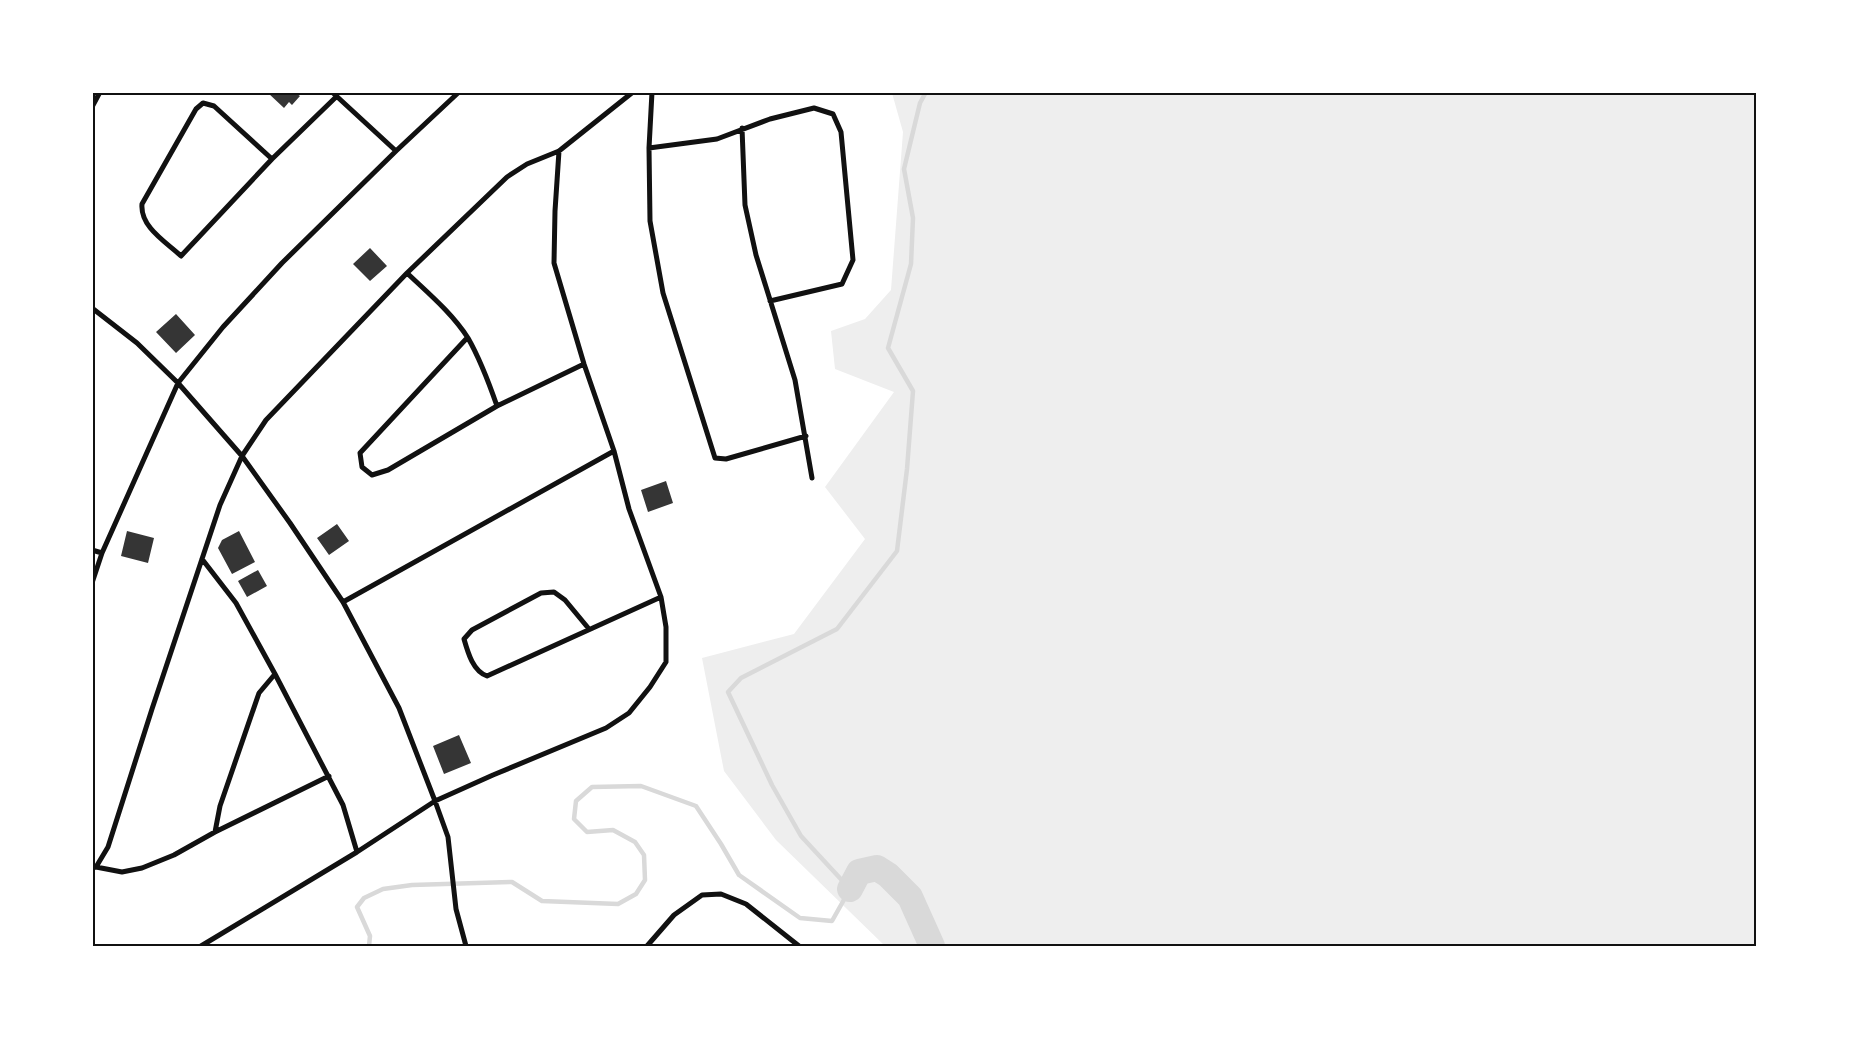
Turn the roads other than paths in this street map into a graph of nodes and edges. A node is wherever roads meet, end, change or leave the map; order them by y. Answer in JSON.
{"nodes":[{"id":1,"x":100,"y":92,"type":"edge"},
{"id":2,"x":459,"y":92,"type":"edge"},
{"id":3,"x":633,"y":92,"type":"edge"},
{"id":4,"x":652,"y":92,"type":"edge"},
{"id":5,"x":334,"y":95,"type":"edge"},
{"id":6,"x":92,"y":107,"type":"edge"},
{"id":7,"x":742,"y":128,"type":"junction"},
{"id":8,"x":649,"y":148,"type":"junction"},
{"id":9,"x":396,"y":151,"type":"junction"},
{"id":10,"x":560,"y":151,"type":"junction"},
{"id":11,"x":272,"y":159,"type":"junction"},
{"id":12,"x":407,"y":273,"type":"junction"},
{"id":13,"x":770,"y":301,"type":"junction"},
{"id":14,"x":92,"y":308,"type":"edge"},
{"id":15,"x":467,"y":338,"type":"junction"},
{"id":16,"x":584,"y":364,"type":"junction"},
{"id":17,"x":178,"y":383,"type":"junction"},
{"id":18,"x":497,"y":406,"type":"junction"},
{"id":19,"x":806,"y":436,"type":"junction"},
{"id":20,"x":614,"y":451,"type":"junction"},
{"id":21,"x":242,"y":456,"type":"junction"},
{"id":22,"x":812,"y":478,"type":"dead end"},
{"id":23,"x":92,"y":550,"type":"edge"},
{"id":24,"x":102,"y":553,"type":"junction"},
{"id":25,"x":202,"y":559,"type":"junction"},
{"id":26,"x":92,"y":583,"type":"edge"},
{"id":27,"x":661,"y":597,"type":"junction"},
{"id":28,"x":344,"y":602,"type":"junction"},
{"id":29,"x":589,"y":629,"type":"junction"},
{"id":30,"x":275,"y":674,"type":"junction"},
{"id":31,"x":329,"y":776,"type":"junction"},
{"id":32,"x":435,"y":802,"type":"junction"},
{"id":33,"x":215,"y":832,"type":"junction"},
{"id":34,"x":357,"y":852,"type":"junction"},
{"id":35,"x":94,"y":867,"type":"edge"},
{"id":36,"x":201,"y":946,"type":"edge"},
{"id":37,"x":466,"y":946,"type":"edge"},
{"id":38,"x":647,"y":946,"type":"edge"},
{"id":39,"x":799,"y":946,"type":"edge"}],
"edges":[{"from":1,"to":6,"type":"street"},
{"from":2,"to":9,"type":"street"},
{"from":3,"to":10,"type":"street"},
{"from":4,"to":8,"type":"street"},
{"from":5,"to":9,"type":"street"},
{"from":5,"to":11,"type":"street"},
{"from":7,"to":8,"type":"street"},
{"from":7,"to":13,"type":"street"},
{"from":7,"to":13,"type":"street"},
{"from":8,"to":19,"type":"street"},
{"from":9,"to":17,"type":"street"},
{"from":10,"to":12,"type":"street"},
{"from":10,"to":16,"type":"street"},
{"from":11,"to":11,"type":"street"},
{"from":12,"to":15,"type":"street"},
{"from":12,"to":21,"type":"street"},
{"from":13,"to":19,"type":"street"},
{"from":14,"to":17,"type":"street"},
{"from":15,"to":18,"type":"street"},
{"from":15,"to":18,"type":"street"},
{"from":16,"to":18,"type":"street"},
{"from":16,"to":20,"type":"street"},
{"from":17,"to":21,"type":"street"},
{"from":17,"to":24,"type":"street"},
{"from":19,"to":22,"type":"street"},
{"from":20,"to":27,"type":"street"},
{"from":20,"to":28,"type":"street"},
{"from":21,"to":25,"type":"street"},
{"from":21,"to":28,"type":"street"},
{"from":23,"to":24,"type":"street"},
{"from":24,"to":26,"type":"street"},
{"from":25,"to":30,"type":"street"},
{"from":25,"to":35,"type":"street"},
{"from":27,"to":29,"type":"street"},
{"from":27,"to":32,"type":"street"},
{"from":28,"to":32,"type":"street"},
{"from":29,"to":29,"type":"street"},
{"from":30,"to":31,"type":"street"},
{"from":30,"to":33,"type":"street"},
{"from":31,"to":33,"type":"street"},
{"from":31,"to":34,"type":"street"},
{"from":32,"to":34,"type":"street"},
{"from":32,"to":37,"type":"street"},
{"from":33,"to":35,"type":"street"},
{"from":34,"to":36,"type":"street"},
{"from":38,"to":39,"type":"street"}]}
